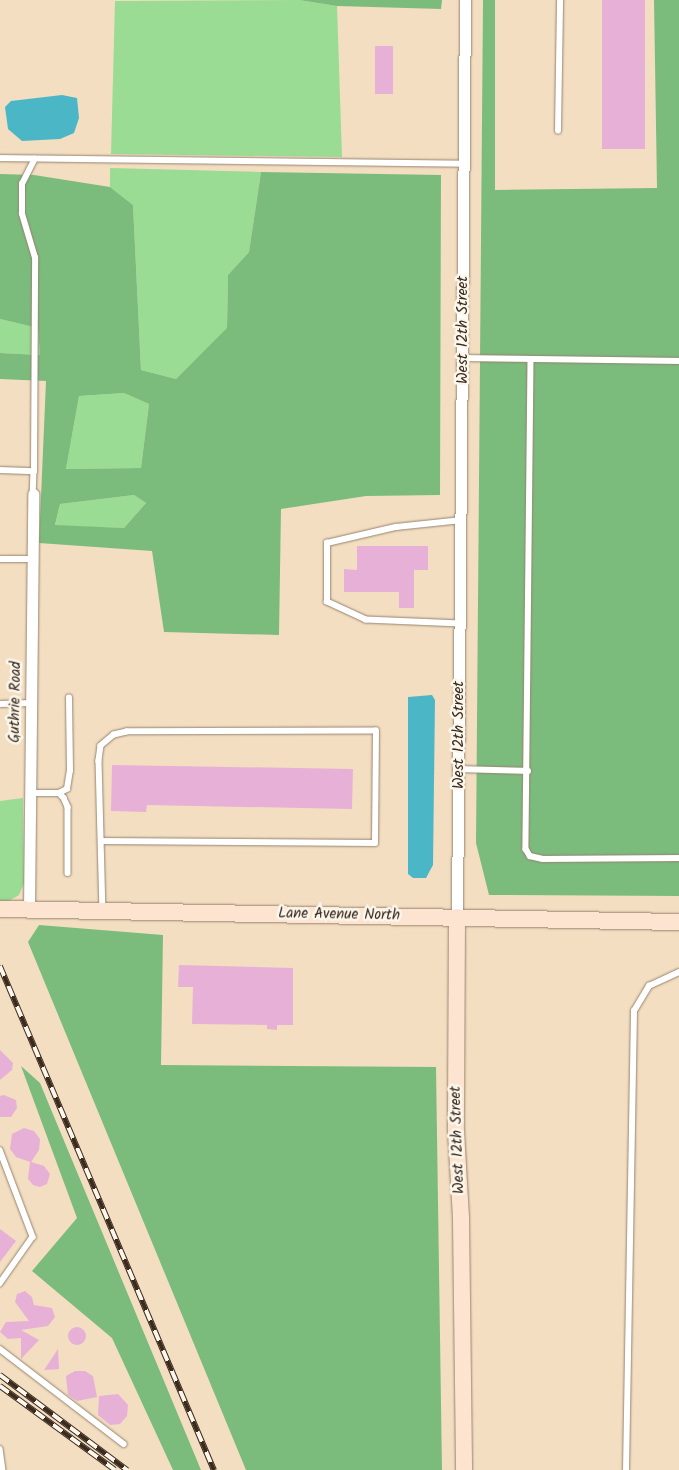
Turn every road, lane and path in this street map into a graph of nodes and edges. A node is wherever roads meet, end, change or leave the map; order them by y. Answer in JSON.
{"nodes":[{"id":1,"x":465,"y":0,"type":"edge"},
{"id":2,"x":560,"y":0,"type":"edge"},
{"id":3,"x":558,"y":131,"type":"dead end"},
{"id":4,"x":0,"y":158,"type":"edge"},
{"id":5,"x":35,"y":158,"type":"junction"},
{"id":6,"x":465,"y":164,"type":"junction"},
{"id":7,"x":464,"y":358,"type":"junction"},
{"id":8,"x":531,"y":360,"type":"junction"},
{"id":9,"x":679,"y":361,"type":"edge"},
{"id":10,"x":0,"y":470,"type":"edge"},
{"id":11,"x":34,"y":471,"type":"junction"},
{"id":12,"x":33,"y":494,"type":"joint"},
{"id":13,"x":462,"y":520,"type":"junction"},
{"id":14,"x":0,"y":559,"type":"edge"},
{"id":15,"x":33,"y":559,"type":"junction"},
{"id":16,"x":461,"y":624,"type":"junction"},
{"id":17,"x":69,"y":698,"type":"dead end"},
{"id":18,"x":31,"y":703,"type":"junction"},
{"id":19,"x":0,"y":704,"type":"edge"},
{"id":20,"x":460,"y":769,"type":"junction"},
{"id":21,"x":528,"y":771,"type":"junction"},
{"id":22,"x":30,"y":793,"type":"junction"},
{"id":23,"x":59,"y":794,"type":"junction"},
{"id":24,"x":103,"y":840,"type":"junction"},
{"id":25,"x":679,"y":858,"type":"edge"},
{"id":26,"x":68,"y":873,"type":"dead end"},
{"id":27,"x":0,"y":909,"type":"edge"},
{"id":28,"x":29,"y":909,"type":"junction"},
{"id":29,"x":103,"y":911,"type":"junction"},
{"id":30,"x":457,"y":917,"type":"junction"},
{"id":31,"x":679,"y":922,"type":"edge"},
{"id":32,"x":679,"y":972,"type":"edge"},
{"id":33,"x":0,"y":1150,"type":"edge"},
{"id":34,"x":0,"y":1284,"type":"edge"},
{"id":35,"x":0,"y":1349,"type":"edge"},
{"id":36,"x":124,"y":1444,"type":"dead end"},
{"id":37,"x":0,"y":1449,"type":"edge"},
{"id":38,"x":3,"y":1470,"type":"edge"},
{"id":39,"x":464,"y":1470,"type":"edge"},
{"id":40,"x":626,"y":1470,"type":"edge"}],
"edges":[{"from":1,"to":6,"type":"street","name":"West 12th Street"},
{"from":2,"to":3,"type":"lane"},
{"from":4,"to":5,"type":"lane"},
{"from":5,"to":6,"type":"lane"},
{"from":5,"to":11,"type":"lane"},
{"from":6,"to":7,"type":"street","name":"West 12th Street"},
{"from":7,"to":8,"type":"lane"},
{"from":7,"to":13,"type":"street","name":"West 12th Street"},
{"from":8,"to":9,"type":"lane"},
{"from":8,"to":21,"type":"lane"},
{"from":10,"to":11,"type":"lane"},
{"from":11,"to":12,"type":"lane"},
{"from":12,"to":15,"type":"street","name":"Guthrie Road"},
{"from":13,"to":16,"type":"street","name":"West 12th Street"},
{"from":13,"to":16,"type":"lane"},
{"from":14,"to":15,"type":"lane"},
{"from":15,"to":18,"type":"street","name":"Guthrie Road"},
{"from":16,"to":20,"type":"street","name":"West 12th Street"},
{"from":17,"to":23,"type":"lane"},
{"from":18,"to":19,"type":"lane"},
{"from":18,"to":22,"type":"street","name":"Guthrie Road"},
{"from":20,"to":21,"type":"lane"},
{"from":20,"to":30,"type":"street","name":"West 12th Street"},
{"from":21,"to":25,"type":"lane"},
{"from":22,"to":23,"type":"lane"},
{"from":22,"to":28,"type":"street","name":"Guthrie Road"},
{"from":23,"to":26,"type":"lane"},
{"from":24,"to":24,"type":"lane"},
{"from":24,"to":29,"type":"lane"},
{"from":27,"to":28,"type":"main road","name":"Lane Avenue North"},
{"from":28,"to":29,"type":"main road","name":"Lane Avenue North"},
{"from":29,"to":30,"type":"main road","name":"Lane Avenue North"},
{"from":30,"to":31,"type":"main road","name":"Lane Avenue North"},
{"from":30,"to":39,"type":"main road","name":"West 12th Street"},
{"from":32,"to":40,"type":"lane"},
{"from":33,"to":34,"type":"lane"},
{"from":35,"to":36,"type":"lane"},
{"from":37,"to":38,"type":"lane"}]}
